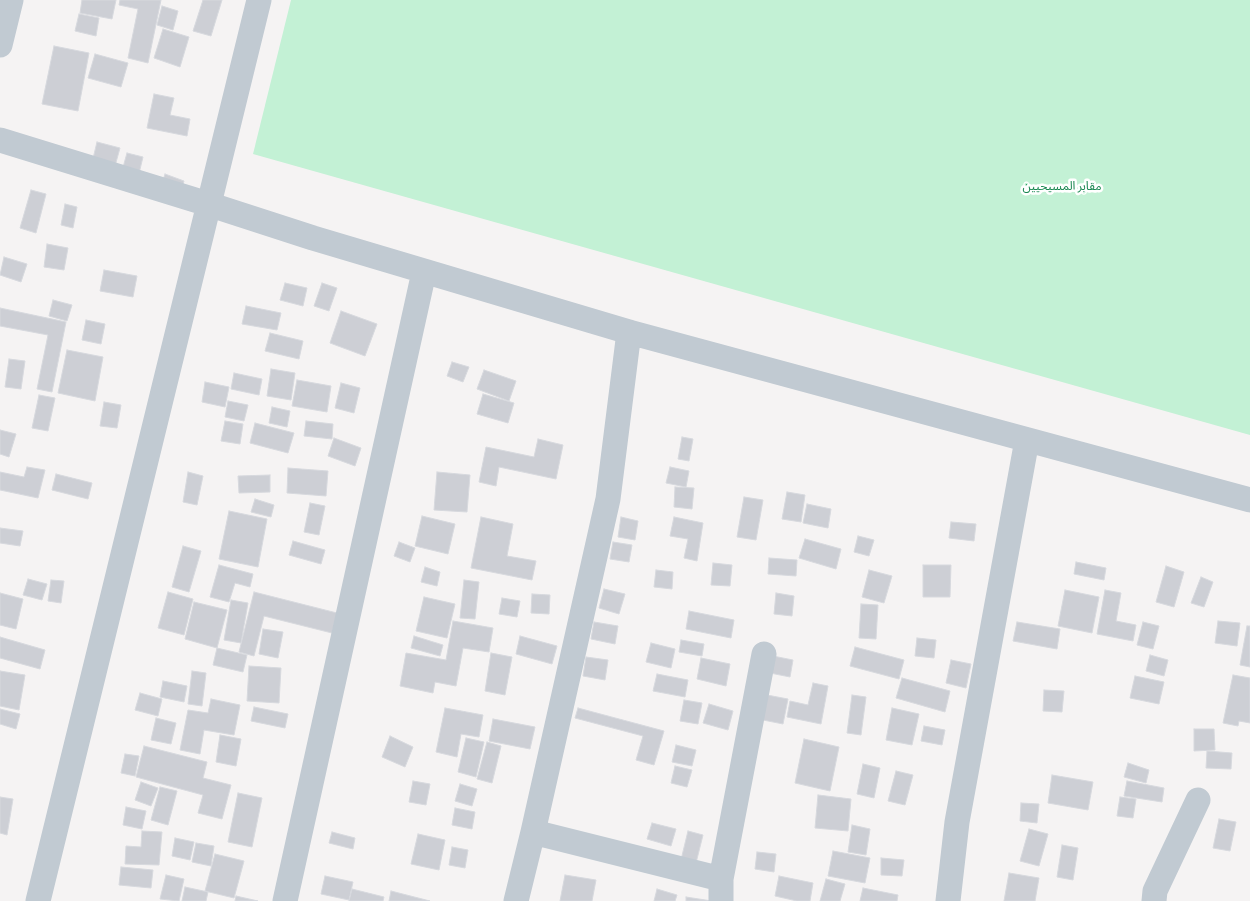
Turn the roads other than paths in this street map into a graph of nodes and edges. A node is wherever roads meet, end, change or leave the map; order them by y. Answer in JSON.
{"nodes":[{"id":1,"x":11,"y":0,"type":"edge"},
{"id":2,"x":259,"y":0,"type":"edge"},
{"id":3,"x":0,"y":45,"type":"edge"},
{"id":4,"x":0,"y":140,"type":"edge"},
{"id":5,"x":208,"y":204,"type":"junction"},
{"id":6,"x":424,"y":272,"type":"junction"},
{"id":7,"x":629,"y":332,"type":"junction"},
{"id":8,"x":1027,"y":440,"type":"junction"},
{"id":9,"x":1250,"y":500,"type":"edge"},
{"id":10,"x":764,"y":654,"type":"dead end"},
{"id":11,"x":1198,"y":800,"type":"dead end"},
{"id":12,"x":534,"y":832,"type":"junction"},
{"id":13,"x":721,"y":890,"type":"edge"},
{"id":14,"x":38,"y":901,"type":"edge"},
{"id":15,"x":285,"y":901,"type":"edge"},
{"id":16,"x":516,"y":901,"type":"edge"},
{"id":17,"x":948,"y":901,"type":"edge"},
{"id":18,"x":1154,"y":901,"type":"edge"}],
"edges":[{"from":1,"to":3,"type":"street"},
{"from":2,"to":5,"type":"street"},
{"from":4,"to":5,"type":"street"},
{"from":5,"to":6,"type":"street"},
{"from":5,"to":14,"type":"street"},
{"from":6,"to":7,"type":"street"},
{"from":6,"to":15,"type":"street"},
{"from":7,"to":8,"type":"street"},
{"from":7,"to":12,"type":"street"},
{"from":8,"to":9,"type":"street"},
{"from":8,"to":17,"type":"street"},
{"from":10,"to":13,"type":"street"},
{"from":11,"to":18,"type":"street"},
{"from":12,"to":13,"type":"street"},
{"from":12,"to":16,"type":"street"}]}
